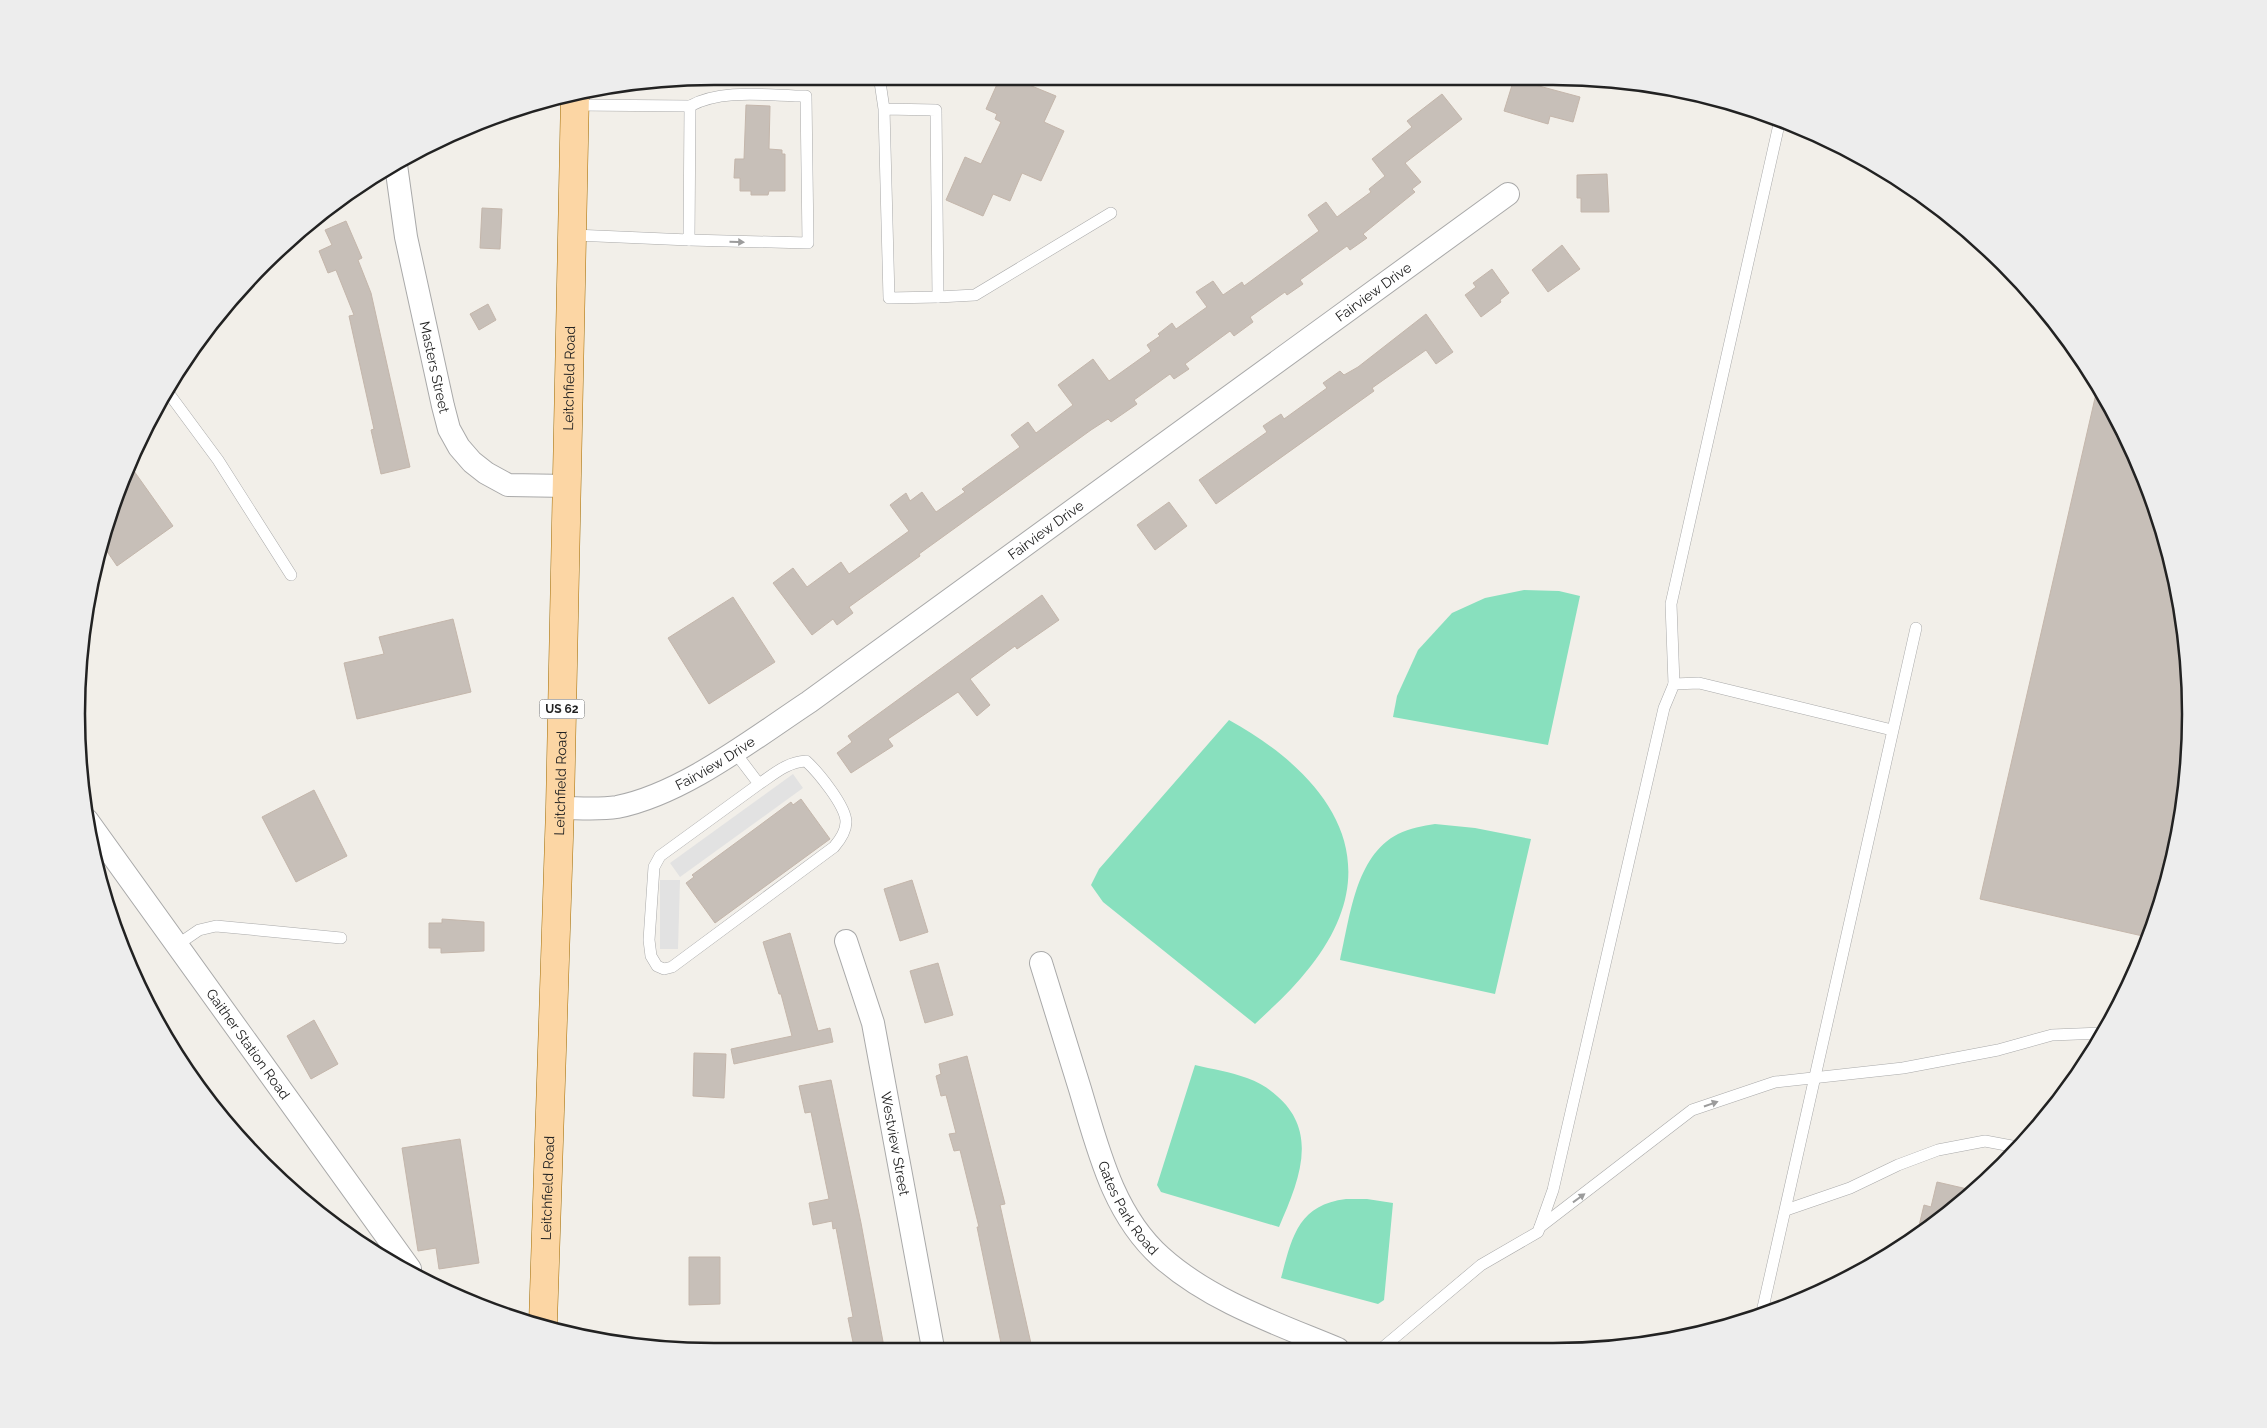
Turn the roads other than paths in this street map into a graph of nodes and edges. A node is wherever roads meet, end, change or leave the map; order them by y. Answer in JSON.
{"nodes":[{"id":1,"x":880,"y":85,"type":"edge"},
{"id":2,"x":575,"y":100,"type":"edge"},
{"id":3,"x":577,"y":100,"type":"edge"},
{"id":4,"x":690,"y":106,"type":"junction"},
{"id":5,"x":884,"y":109,"type":"junction"},
{"id":6,"x":1778,"y":127,"type":"edge"},
{"id":7,"x":397,"y":170,"type":"edge"},
{"id":8,"x":1508,"y":194,"type":"dead end"},
{"id":9,"x":1111,"y":213,"type":"dead end"},
{"id":10,"x":574,"y":235,"type":"junction"},
{"id":11,"x":689,"y":240,"type":"junction"},
{"id":12,"x":938,"y":297,"type":"junction"},
{"id":13,"x":171,"y":396,"type":"edge"},
{"id":14,"x":568,"y":486,"type":"junction"},
{"id":15,"x":291,"y":575,"type":"dead end"},
{"id":16,"x":1916,"y":628,"type":"dead end"},
{"id":17,"x":1674,"y":684,"type":"junction"},
{"id":18,"x":1892,"y":730,"type":"junction"},
{"id":19,"x":734,"y":751,"type":"junction"},
{"id":20,"x":759,"y":784,"type":"junction"},
{"id":21,"x":560,"y":808,"type":"junction"},
{"id":22,"x":96,"y":833,"type":"edge"},
{"id":23,"x":341,"y":938,"type":"dead end"},
{"id":24,"x":846,"y":941,"type":"dead end"},
{"id":25,"x":177,"y":945,"type":"junction"},
{"id":26,"x":1041,"y":963,"type":"dead end"},
{"id":27,"x":2095,"y":1033,"type":"edge"},
{"id":28,"x":1814,"y":1076,"type":"junction"},
{"id":29,"x":2011,"y":1145,"type":"edge"},
{"id":30,"x":1786,"y":1210,"type":"junction"},
{"id":31,"x":1540,"y":1227,"type":"junction"},
{"id":32,"x":405,"y":1262,"type":"edge"},
{"id":33,"x":1763,"y":1307,"type":"edge"},
{"id":34,"x":543,"y":1320,"type":"edge"},
{"id":35,"x":932,"y":1343,"type":"edge"},
{"id":36,"x":1324,"y":1343,"type":"edge"},
{"id":37,"x":1389,"y":1343,"type":"edge"}],
"edges":[{"from":1,"to":5,"type":"lane"},
{"from":2,"to":10,"type":"main road","name":"Leitchfield Road","number":"US 62"},
{"from":3,"to":4,"type":"lane"},
{"from":4,"to":11,"type":"lane"},
{"from":11,"to":4,"type":"lane","one_way":true},
{"from":5,"to":12,"type":"lane"},
{"from":5,"to":12,"type":"lane"},
{"from":6,"to":17,"type":"lane"},
{"from":7,"to":14,"type":"street","name":"Masters Street"},
{"from":8,"to":19,"type":"street","name":"Fairview Drive"},
{"from":9,"to":12,"type":"lane"},
{"from":10,"to":11,"type":"lane"},
{"from":10,"to":14,"type":"main road","name":"Leitchfield Road","number":"US 62"},
{"from":13,"to":15,"type":"lane"},
{"from":14,"to":21,"type":"main road","name":"Leitchfield Road","number":"US 62"},
{"from":16,"to":18,"type":"lane"},
{"from":17,"to":18,"type":"lane"},
{"from":17,"to":31,"type":"lane"},
{"from":18,"to":28,"type":"lane"},
{"from":19,"to":20,"type":"lane"},
{"from":19,"to":21,"type":"street","name":"Fairview Drive"},
{"from":20,"to":20,"type":"lane"},
{"from":21,"to":34,"type":"main road","name":"Leitchfield Road","number":"US 62"},
{"from":22,"to":25,"type":"street","name":"Gaither Station Road"},
{"from":23,"to":25,"type":"lane"},
{"from":24,"to":35,"type":"street","name":"Westview Street"},
{"from":25,"to":32,"type":"street","name":"Gaither Station Road"},
{"from":26,"to":36,"type":"street","name":"Gates Park Road"},
{"from":27,"to":28,"type":"lane"},
{"from":28,"to":30,"type":"lane"},
{"from":31,"to":28,"type":"lane","one_way":true},
{"from":29,"to":30,"type":"lane"},
{"from":30,"to":33,"type":"lane"},
{"from":31,"to":37,"type":"lane"}]}
